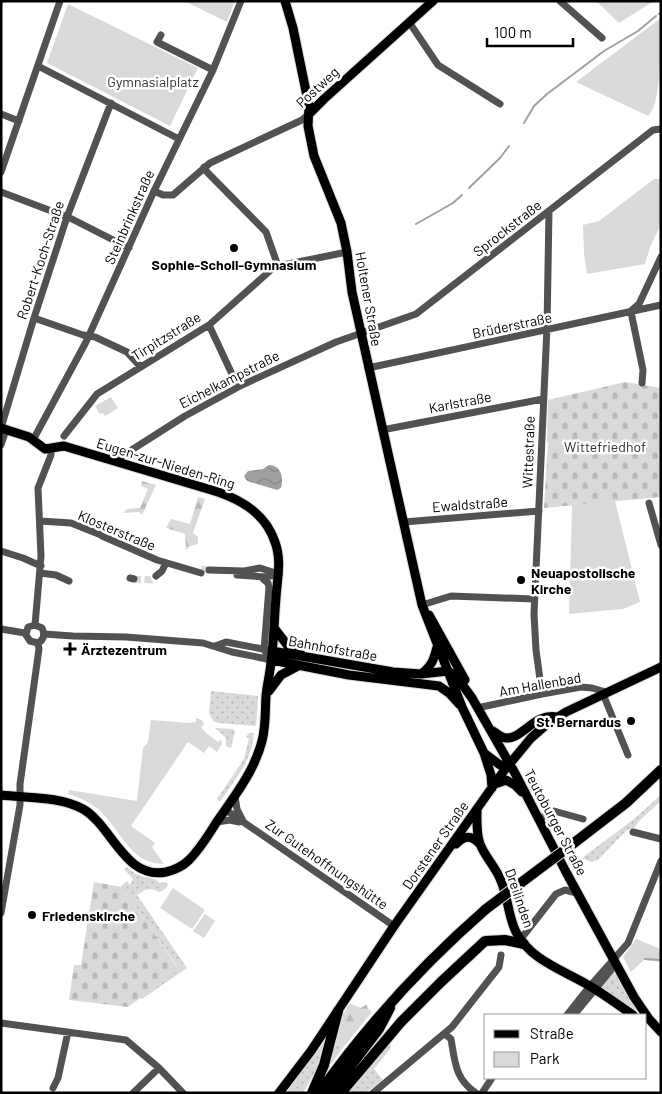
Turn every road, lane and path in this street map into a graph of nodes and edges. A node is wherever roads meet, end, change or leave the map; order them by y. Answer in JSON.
{"nodes":[{"id":1,"x":60,"y":1,"type":"edge"},
{"id":2,"x":241,"y":1,"type":"edge"},
{"id":3,"x":285,"y":1,"type":"edge"},
{"id":4,"x":434,"y":1,"type":"edge"},
{"id":5,"x":560,"y":1,"type":"edge"},
{"id":6,"x":409,"y":22,"type":"junction"},
{"id":7,"x":161,"y":35,"type":"dead end"},
{"id":8,"x":602,"y":38,"type":"dead end"},
{"id":9,"x":38,"y":66,"type":"junction"},
{"id":10,"x":212,"y":70,"type":"junction"},
{"id":11,"x":111,"y":104,"type":"junction"},
{"id":12,"x":500,"y":104,"type":"dead end"},
{"id":13,"x":1,"y":114,"type":"edge"},
{"id":14,"x":309,"y":114,"type":"junction"},
{"id":15,"x":19,"y":121,"type":"junction"},
{"id":16,"x":661,"y":129,"type":"edge"},
{"id":17,"x":179,"y":139,"type":"junction"},
{"id":18,"x":204,"y":167,"type":"junction"},
{"id":19,"x":1,"y":172,"type":"edge"},
{"id":20,"x":154,"y":191,"type":"junction"},
{"id":21,"x":1,"y":192,"type":"edge"},
{"id":22,"x":549,"y":212,"type":"junction"},
{"id":23,"x":67,"y":217,"type":"junction"},
{"id":24,"x":129,"y":248,"type":"junction"},
{"id":25,"x":347,"y":252,"type":"junction"},
{"id":26,"x":661,"y":257,"type":"edge"},
{"id":27,"x":278,"y":266,"type":"junction"},
{"id":28,"x":661,"y":306,"type":"edge"},
{"id":29,"x":631,"y":312,"type":"junction"},
{"id":30,"x":34,"y":318,"type":"junction"},
{"id":31,"x":209,"y":325,"type":"junction"},
{"id":32,"x":546,"y":330,"type":"junction"},
{"id":33,"x":360,"y":334,"type":"junction"},
{"id":34,"x":89,"y":335,"type":"junction"},
{"id":35,"x":140,"y":366,"type":"junction"},
{"id":36,"x":368,"y":368,"type":"junction"},
{"id":37,"x":642,"y":382,"type":"dead end"},
{"id":38,"x":238,"y":387,"type":"junction"},
{"id":39,"x":543,"y":399,"type":"junction"},
{"id":40,"x":4,"y":429,"type":"edge"},
{"id":41,"x":382,"y":430,"type":"junction"},
{"id":42,"x":64,"y":436,"type":"dead end"},
{"id":43,"x":33,"y":440,"type":"junction"},
{"id":44,"x":1,"y":444,"type":"edge"},
{"id":45,"x":51,"y":449,"type":"junction"},
{"id":46,"x":120,"y":463,"type":"junction"},
{"id":47,"x":649,"y":503,"type":"dead end"},
{"id":48,"x":539,"y":511,"type":"junction"},
{"id":49,"x":40,"y":520,"type":"junction"},
{"id":50,"x":404,"y":522,"type":"junction"},
{"id":51,"x":661,"y":545,"type":"edge"},
{"id":52,"x":1,"y":551,"type":"edge"},
{"id":53,"x":166,"y":563,"type":"junction"},
{"id":54,"x":41,"y":570,"type":"junction"},
{"id":55,"x":205,"y":572,"type":"junction"},
{"id":56,"x":279,"y":574,"type":"junction"},
{"id":57,"x":156,"y":576,"type":"tunnel mouth"},
{"id":58,"x":263,"y":578,"type":"junction"},
{"id":59,"x":68,"y":581,"type":"dead end"},
{"id":60,"x":534,"y":599,"type":"junction"},
{"id":61,"x":422,"y":604,"type":"junction"},
{"id":62,"x":35,"y":625,"type":"junction"},
{"id":63,"x":1,"y":629,"type":"edge"},
{"id":64,"x":275,"y":629,"type":"junction"},
{"id":65,"x":26,"y":633,"type":"junction"},
{"id":66,"x":44,"y":634,"type":"junction"},
{"id":67,"x":38,"y":643,"type":"junction"},
{"id":68,"x":214,"y":646,"type":"junction"},
{"id":69,"x":437,"y":647,"type":"junction"},
{"id":70,"x":269,"y":654,"type":"junction"},
{"id":71,"x":308,"y":658,"type":"junction"},
{"id":72,"x":455,"y":660,"type":"junction"},
{"id":73,"x":298,"y":666,"type":"junction"},
{"id":74,"x":661,"y":667,"type":"edge"},
{"id":75,"x":449,"y":673,"type":"junction"},
{"id":76,"x":421,"y":674,"type":"junction"},
{"id":77,"x":439,"y":686,"type":"junction"},
{"id":78,"x":605,"y":693,"type":"junction"},
{"id":79,"x":266,"y":694,"type":"junction"},
{"id":80,"x":542,"y":694,"type":"junction"},
{"id":81,"x":472,"y":698,"type":"junction"},
{"id":82,"x":462,"y":706,"type":"junction"},
{"id":83,"x":477,"y":708,"type":"junction"},
{"id":84,"x":558,"y":717,"type":"junction"},
{"id":85,"x":490,"y":729,"type":"junction"},
{"id":86,"x":484,"y":753,"type":"junction"},
{"id":87,"x":628,"y":755,"type":"dead end"},
{"id":88,"x":509,"y":764,"type":"junction"},
{"id":89,"x":661,"y":770,"type":"edge"},
{"id":90,"x":661,"y":779,"type":"edge"},
{"id":91,"x":493,"y":786,"type":"junction"},
{"id":92,"x":639,"y":791,"type":"junction"},
{"id":93,"x":1,"y":795,"type":"edge"},
{"id":94,"x":235,"y":796,"type":"junction"},
{"id":95,"x":20,"y":797,"type":"junction"},
{"id":96,"x":527,"y":797,"type":"junction"},
{"id":97,"x":226,"y":810,"type":"junction"},
{"id":98,"x":477,"y":810,"type":"junction"},
{"id":99,"x":539,"y":819,"type":"junction"},
{"id":100,"x":583,"y":819,"type":"dead end"},
{"id":101,"x":217,"y":822,"type":"junction"},
{"id":102,"x":245,"y":823,"type":"junction"},
{"id":103,"x":633,"y":832,"type":"dead end"},
{"id":104,"x":661,"y":838,"type":"edge"},
{"id":105,"x":480,"y":844,"type":"junction"},
{"id":106,"x":441,"y":860,"type":"junction"},
{"id":107,"x":661,"y":861,"type":"edge"},
{"id":108,"x":577,"y":893,"type":"junction"},
{"id":109,"x":1,"y":913,"type":"edge"},
{"id":110,"x":394,"y":926,"type":"junction"},
{"id":111,"x":522,"y":942,"type":"junction"},
{"id":112,"x":501,"y":955,"type":"dead end"},
{"id":113,"x":614,"y":960,"type":"junction"},
{"id":114,"x":569,"y":975,"type":"junction"},
{"id":115,"x":592,"y":987,"type":"junction"},
{"id":116,"x":398,"y":994,"type":"junction"},
{"id":117,"x":581,"y":998,"type":"junction"},
{"id":118,"x":338,"y":1011,"type":"junction"},
{"id":119,"x":568,"y":1014,"type":"edge"},
{"id":120,"x":575,"y":1014,"type":"edge"},
{"id":121,"x":631,"y":1014,"type":"edge"},
{"id":122,"x":646,"y":1014,"type":"edge"},
{"id":123,"x":647,"y":1015,"type":"edge"},
{"id":124,"x":1,"y":1023,"type":"edge"},
{"id":125,"x":647,"y":1025,"type":"edge"},
{"id":126,"x":68,"y":1032,"type":"junction"},
{"id":127,"x":661,"y":1033,"type":"edge"},
{"id":128,"x":445,"y":1034,"type":"junction"},
{"id":129,"x":159,"y":1068,"type":"junction"},
{"id":130,"x":491,"y":1079,"type":"edge"},
{"id":131,"x":53,"y":1088,"type":"dead end"},
{"id":132,"x":133,"y":1093,"type":"edge"},
{"id":133,"x":183,"y":1093,"type":"edge"},
{"id":134,"x":279,"y":1093,"type":"edge"},
{"id":135,"x":312,"y":1093,"type":"edge"},
{"id":136,"x":319,"y":1093,"type":"edge"},
{"id":137,"x":330,"y":1093,"type":"edge"},
{"id":138,"x":341,"y":1093,"type":"edge"},
{"id":139,"x":374,"y":1093,"type":"edge"},
{"id":140,"x":476,"y":1093,"type":"edge"},
{"id":141,"x":482,"y":1093,"type":"edge"}],
"edges":[{"from":1,"to":9,"type":"street"},
{"from":2,"to":10,"type":"street","name":"Steinbrinkstraße"},
{"from":3,"to":14,"type":"main road","name":"Holtener Straße"},
{"from":4,"to":6,"type":"main road","name":"Postweg"},
{"from":5,"to":8,"type":"street"},
{"from":6,"to":12,"type":"street"},
{"from":6,"to":14,"type":"main road","name":"Postweg"},
{"from":7,"to":10,"type":"street"},
{"from":9,"to":11,"type":"street"},
{"from":9,"to":15,"type":"street"},
{"from":10,"to":17,"type":"street","name":"Steinbrinkstraße"},
{"from":11,"to":17,"type":"street"},
{"from":11,"to":23,"type":"street","name":"Robert-Koch-Straße"},
{"from":13,"to":15,"type":"street"},
{"from":14,"to":18,"type":"street","name":"Postweg"},
{"from":14,"to":25,"type":"main road","name":"Holtener Straße"},
{"from":15,"to":19,"type":"street"},
{"from":16,"to":22,"type":"street","name":"Sprockstraße"},
{"from":17,"to":20,"type":"street","name":"Steinbrinkstraße"},
{"from":18,"to":20,"type":"street","name":"Postweg"},
{"from":18,"to":27,"type":"street"},
{"from":20,"to":24,"type":"street","name":"Steinbrinkstraße"},
{"from":21,"to":23,"type":"street"},
{"from":22,"to":32,"type":"street","name":"Wittestraße"},
{"from":22,"to":33,"type":"street","name":"Sprockstraße"},
{"from":23,"to":24,"type":"street"},
{"from":23,"to":30,"type":"street","name":"Robert-Koch-Straße"},
{"from":24,"to":34,"type":"street","name":"Steinbrinkstraße"},
{"from":25,"to":27,"type":"street","name":"Tirpitzstraße"},
{"from":25,"to":33,"type":"main road","name":"Holtener Straße"},
{"from":26,"to":29,"type":"street"},
{"from":27,"to":31,"type":"street","name":"Tirpitzstraße"},
{"from":28,"to":29,"type":"street","name":"Brüderstraße"},
{"from":29,"to":32,"type":"street","name":"Brüderstraße"},
{"from":29,"to":37,"type":"street"},
{"from":30,"to":34,"type":"street"},
{"from":30,"to":40,"type":"street","name":"Robert-Koch-Straße"},
{"from":31,"to":35,"type":"street","name":"Tirpitzstraße"},
{"from":31,"to":38,"type":"street"},
{"from":32,"to":36,"type":"street","name":"Brüderstraße"},
{"from":32,"to":39,"type":"street","name":"Wittestraße"},
{"from":33,"to":36,"type":"main road","name":"Holtener Straße"},
{"from":33,"to":38,"type":"street","name":"Eichelkampstraße"},
{"from":34,"to":35,"type":"street"},
{"from":34,"to":43,"type":"street","name":"Steinbrinkstraße"},
{"from":35,"to":42,"type":"street","name":"Tirpitzstraße"},
{"from":36,"to":41,"type":"main road","name":"Holtener Straße"},
{"from":38,"to":46,"type":"street","name":"Eichelkampstraße"},
{"from":39,"to":41,"type":"street","name":"Karlstraße"},
{"from":39,"to":48,"type":"street","name":"Wittestraße"},
{"from":40,"to":43,"type":"main road","name":"Eugen-zur-Nieden-Ring"},
{"from":40,"to":44,"type":"street","name":"Robert-Koch-Straße"},
{"from":41,"to":50,"type":"main road","name":"Holtener Straße"},
{"from":43,"to":45,"type":"main road","name":"Eugen-zur-Nieden-Ring"},
{"from":45,"to":46,"type":"main road","name":"Eugen-zur-Nieden-Ring"},
{"from":45,"to":49,"type":"street"},
{"from":46,"to":56,"type":"main road","name":"Eugen-zur-Nieden-Ring"},
{"from":47,"to":51,"type":"street"},
{"from":48,"to":50,"type":"street","name":"Ewaldstraße"},
{"from":48,"to":60,"type":"street","name":"Wittestraße"},
{"from":49,"to":53,"type":"street","name":"Klosterstraße"},
{"from":49,"to":54,"type":"street"},
{"from":50,"to":61,"type":"main road","name":"Holtener Straße"},
{"from":52,"to":54,"type":"street"},
{"from":53,"to":55,"type":"street","name":"Klosterstraße"},
{"from":53,"to":57,"type":"street"},
{"from":54,"to":59,"type":"street"},
{"from":54,"to":62,"type":"street"},
{"from":55,"to":56,"type":"street","name":"Klosterstraße"},
{"from":55,"to":58,"type":"street","name":"Klosterstraße"},
{"from":56,"to":58,"type":"street","name":"Klosterstraße"},
{"from":56,"to":64,"type":"main road","name":"Eugen-zur-Nieden-Ring"},
{"from":58,"to":70,"type":"street","name":"Eugen-zur-Nieden-Ring"},
{"from":60,"to":61,"type":"street"},
{"from":60,"to":80,"type":"street","name":"Wittestraße"},
{"from":61,"to":69,"type":"main road","name":"Holtener Straße"},
{"from":61,"to":72,"type":"main road","name":"Holtener Straße"},
{"from":62,"to":65,"type":"street"},
{"from":62,"to":66,"type":"street"},
{"from":63,"to":65,"type":"street"},
{"from":64,"to":70,"type":"main road","name":"Eugen-zur-Nieden-Ring"},
{"from":64,"to":71,"type":"main road"},
{"from":65,"to":67,"type":"street"},
{"from":66,"to":67,"type":"street"},
{"from":66,"to":68,"type":"street","name":"Bahnhofstraße"},
{"from":67,"to":95,"type":"street"},
{"from":68,"to":70,"type":"street","name":"Bahnhofstraße"},
{"from":68,"to":70,"type":"street","name":"Bahnhofstraße"},
{"from":69,"to":75,"type":"main road","name":"Holtener Straße"},
{"from":69,"to":76,"type":"main road"},
{"from":70,"to":71,"type":"main road","name":"Bahnhofstraße"},
{"from":70,"to":73,"type":"main road","name":"Bahnhofstraße"},
{"from":70,"to":79,"type":"main road","name":"Eugen-zur-Nieden-Ring"},
{"from":71,"to":76,"type":"main road","name":"Bahnhofstraße"},
{"from":72,"to":75,"type":"main road"},
{"from":72,"to":81,"type":"main road","name":"Holtener Straße"},
{"from":73,"to":77,"type":"main road","name":"Bahnhofstraße"},
{"from":73,"to":79,"type":"main road"},
{"from":74,"to":78,"type":"main road","name":"Dorstener Straße"},
{"from":75,"to":76,"type":"main road","name":"Bahnhofstraße"},
{"from":75,"to":77,"type":"main road"},
{"from":75,"to":81,"type":"main road","name":"Holtener Straße"},
{"from":75,"to":82,"type":"main road","name":"Holtener Straße"},
{"from":77,"to":82,"type":"main road"},
{"from":78,"to":80,"type":"street","name":"Am Hallenbad"},
{"from":78,"to":84,"type":"main road","name":"Dorstener Straße"},
{"from":78,"to":87,"type":"street"},
{"from":79,"to":94,"type":"main road","name":"Eugen-zur-Nieden-Ring"},
{"from":80,"to":83,"type":"street","name":"Am Hallenbad"},
{"from":81,"to":83,"type":"main road","name":"Holtener Straße"},
{"from":82,"to":86,"type":"main road","name":"Holtener Straße"},
{"from":83,"to":85,"type":"main road","name":"Holtener Straße"},
{"from":84,"to":85,"type":"main road"},
{"from":84,"to":88,"type":"main road","name":"Dorstener Straße"},
{"from":85,"to":88,"type":"main road","name":"Holtener Straße"},
{"from":86,"to":88,"type":"main road"},
{"from":86,"to":91,"type":"main road","name":"Holtener Straße"},
{"from":88,"to":91,"type":"main road","name":"Dorstener Straße"},
{"from":88,"to":96,"type":"main road","name":"Teutoburger Straße"},
{"from":89,"to":92,"type":"highway"},
{"from":90,"to":92,"type":"highway"},
{"from":91,"to":96,"type":"main road"},
{"from":91,"to":98,"type":"main road","name":"Dorstener Straße"},
{"from":92,"to":116,"type":"highway","bridge":true},
{"from":93,"to":95,"type":"main road","name":"Eugen-zur-Nieden-Ring"},
{"from":94,"to":97,"type":"main road","name":"Eugen-zur-Nieden-Ring"},
{"from":94,"to":102,"type":"street","name":"Zur Gutehoffnungshütte"},
{"from":95,"to":101,"type":"main road","name":"Eugen-zur-Nieden-Ring"},
{"from":95,"to":109,"type":"street"},
{"from":96,"to":99,"type":"main road","name":"Teutoburger Straße"},
{"from":97,"to":101,"type":"main road","name":"Eugen-zur-Nieden-Ring"},
{"from":97,"to":102,"type":"street","name":"Zur Gutehoffnungshütte"},
{"from":98,"to":105,"type":"main road","name":"Dreilinden"},
{"from":98,"to":106,"type":"main road","name":"Dorstener Straße"},
{"from":99,"to":100,"type":"street"},
{"from":99,"to":108,"type":"main road","name":"Teutoburger Straße"},
{"from":101,"to":102,"type":"street","name":"Zur Gutehoffnungshütte"},
{"from":102,"to":110,"type":"street","name":"Zur Gutehoffnungshütte"},
{"from":103,"to":104,"type":"street"},
{"from":105,"to":106,"type":"main road"},
{"from":105,"to":111,"type":"main road","name":"Dreilinden"},
{"from":106,"to":110,"type":"main road","name":"Dorstener Straße"},
{"from":107,"to":113,"type":"street"},
{"from":108,"to":111,"type":"street","name":"Teutoburger Straße"},
{"from":108,"to":113,"type":"main road","name":"Teutoburger Straße"},
{"from":110,"to":118,"type":"main road","name":"Dorstener Straße"},
{"from":111,"to":114,"type":"main road","name":"Dreilinden"},
{"from":111,"to":138,"type":"highway"},
{"from":112,"to":128,"type":"street"},
{"from":113,"to":115,"type":"street"},
{"from":113,"to":122,"type":"main road","name":"Teutoburger Straße"},
{"from":114,"to":115,"type":"main road","name":"Dreilinden"},
{"from":114,"to":117,"type":"street"},
{"from":115,"to":117,"type":"street"},
{"from":115,"to":120,"type":"street"},
{"from":115,"to":121,"type":"main road"},
{"from":116,"to":136,"type":"highway"},
{"from":116,"to":137,"type":"highway"},
{"from":117,"to":119,"type":"street"},
{"from":118,"to":134,"type":"main road","name":"Dorstener Straße"},
{"from":118,"to":135,"type":"highway"},
{"from":123,"to":127,"type":"main road","name":"Teutoburger Straße"},
{"from":124,"to":126,"type":"street"},
{"from":125,"to":127,"type":"main road","name":"Teutoburger Straße"},
{"from":126,"to":129,"type":"street"},
{"from":126,"to":131,"type":"street"},
{"from":128,"to":139,"type":"street"},
{"from":128,"to":140,"type":"street"},
{"from":129,"to":132,"type":"street"},
{"from":129,"to":133,"type":"street"},
{"from":130,"to":141,"type":"street"}]}
